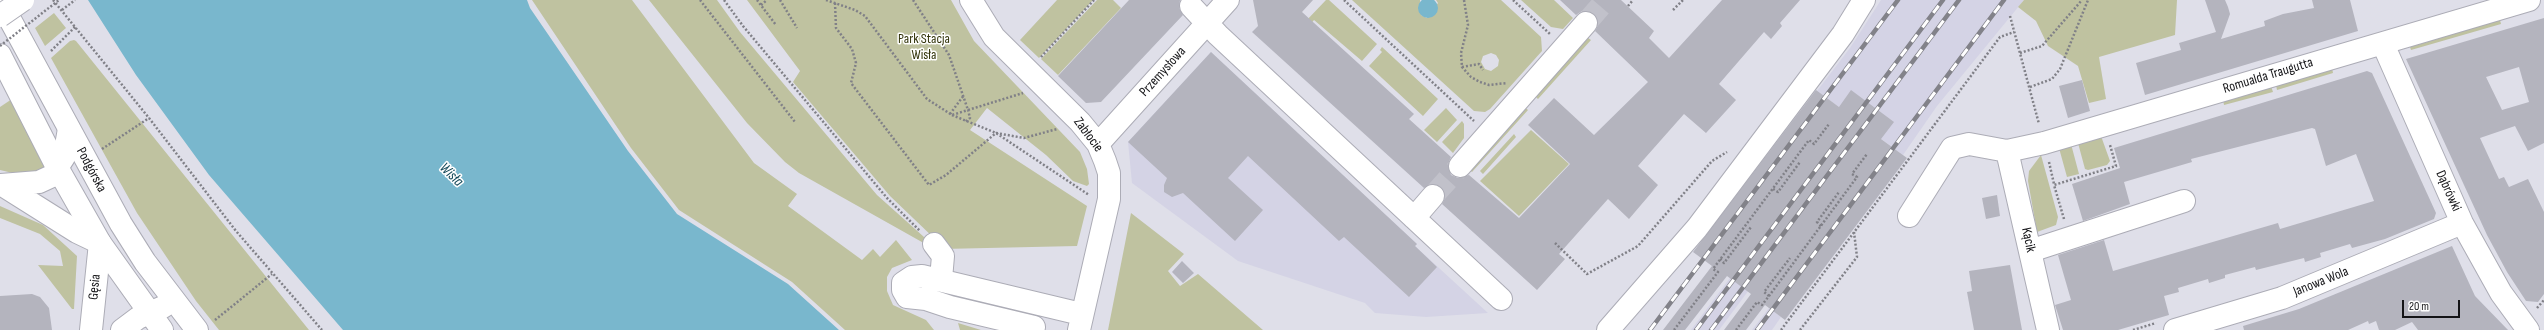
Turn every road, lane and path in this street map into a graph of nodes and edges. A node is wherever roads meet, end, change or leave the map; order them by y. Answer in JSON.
{"nodes":[{"id":1,"x":23,"y":0,"type":"edge"},
{"id":2,"x":53,"y":0,"type":"edge"},
{"id":3,"x":59,"y":0,"type":"edge"},
{"id":4,"x":75,"y":0,"type":"edge"},
{"id":5,"x":700,"y":0,"type":"edge"},
{"id":6,"x":724,"y":0,"type":"edge"},
{"id":7,"x":757,"y":0,"type":"edge"},
{"id":8,"x":767,"y":0,"type":"edge"},
{"id":9,"x":780,"y":0,"type":"edge"},
{"id":10,"x":826,"y":0,"type":"edge"},
{"id":11,"x":913,"y":0,"type":"edge"},
{"id":12,"x":971,"y":0,"type":"edge"},
{"id":13,"x":1094,"y":0,"type":"edge"},
{"id":14,"x":1228,"y":0,"type":"edge"},
{"id":15,"x":1344,"y":0,"type":"edge"},
{"id":16,"x":1464,"y":0,"type":"edge"},
{"id":17,"x":1514,"y":0,"type":"edge"},
{"id":18,"x":1633,"y":0,"type":"edge"},
{"id":19,"x":1683,"y":0,"type":"edge"},
{"id":20,"x":1864,"y":0,"type":"edge"},
{"id":21,"x":2082,"y":0,"type":"edge"},
{"id":22,"x":2088,"y":0,"type":"edge"},
{"id":23,"x":2529,"y":0,"type":"edge"},
{"id":24,"x":0,"y":1,"type":"edge"},
{"id":25,"x":835,"y":3,"type":"junction"},
{"id":26,"x":761,"y":5,"type":"junction"},
{"id":27,"x":1191,"y":6,"type":"dead end"},
{"id":28,"x":1628,"y":6,"type":"dead end"},
{"id":29,"x":62,"y":10,"type":"junction"},
{"id":30,"x":1673,"y":10,"type":"dead end"},
{"id":31,"x":0,"y":16,"type":"edge"},
{"id":32,"x":2010,"y":16,"type":"dead end"},
{"id":33,"x":1208,"y":23,"type":"junction"},
{"id":34,"x":1586,"y":23,"type":"tunnel mouth"},
{"id":35,"x":776,"y":25,"type":"dead end"},
{"id":36,"x":76,"y":26,"type":"junction"},
{"id":37,"x":798,"y":28,"type":"dead end"},
{"id":38,"x":2014,"y":32,"type":"junction"},
{"id":39,"x":1552,"y":36,"type":"dead end"},
{"id":40,"x":2383,"y":44,"type":"junction"},
{"id":41,"x":0,"y":46,"type":"edge"},
{"id":42,"x":2020,"y":53,"type":"junction"},
{"id":43,"x":0,"y":54,"type":"edge"},
{"id":44,"x":46,"y":56,"type":"dead end"},
{"id":45,"x":1038,"y":60,"type":"dead end"},
{"id":46,"x":1462,"y":67,"type":"junction"},
{"id":47,"x":1483,"y":70,"type":"dead end"},
{"id":48,"x":2030,"y":87,"type":"junction"},
{"id":49,"x":1027,"y":92,"type":"dead end"},
{"id":50,"x":964,"y":95,"type":"junction"},
{"id":51,"x":1522,"y":96,"type":"junction"},
{"id":52,"x":968,"y":110,"type":"junction"},
{"id":53,"x":951,"y":114,"type":"junction"},
{"id":54,"x":149,"y":118,"type":"junction"},
{"id":55,"x":795,"y":122,"type":"dead end"},
{"id":56,"x":965,"y":122,"type":"junction"},
{"id":57,"x":1829,"y":124,"type":"dead end"},
{"id":58,"x":1480,"y":126,"type":"dead end"},
{"id":59,"x":1061,"y":127,"type":"dead end"},
{"id":60,"x":69,"y":130,"type":"junction"},
{"id":61,"x":996,"y":133,"type":"junction"},
{"id":62,"x":2044,"y":142,"type":"junction"},
{"id":63,"x":2118,"y":142,"type":"dead end"},
{"id":64,"x":1098,"y":144,"type":"junction"},
{"id":65,"x":1730,"y":150,"type":"dead end"},
{"id":66,"x":2007,"y":151,"type":"junction"},
{"id":67,"x":97,"y":153,"type":"dead end"},
{"id":68,"x":1868,"y":154,"type":"dead end"},
{"id":69,"x":1800,"y":162,"type":"dead end"},
{"id":70,"x":1460,"y":166,"type":"tunnel mouth"},
{"id":71,"x":58,"y":169,"type":"junction"},
{"id":72,"x":2,"y":186,"type":"edge"},
{"id":73,"x":1773,"y":189,"type":"junction"},
{"id":74,"x":1839,"y":192,"type":"dead end"},
{"id":75,"x":1093,"y":196,"type":"dead end"},
{"id":76,"x":1434,"y":196,"type":"tunnel mouth"},
{"id":77,"x":2184,"y":201,"type":"dead end"},
{"id":78,"x":1909,"y":216,"type":"dead end"},
{"id":79,"x":1414,"y":218,"type":"junction"},
{"id":80,"x":2462,"y":223,"type":"junction"},
{"id":81,"x":2063,"y":224,"type":"dead end"},
{"id":82,"x":1821,"y":226,"type":"junction"},
{"id":83,"x":1751,"y":227,"type":"dead end"},
{"id":84,"x":1854,"y":231,"type":"junction"},
{"id":85,"x":100,"y":243,"type":"junction"},
{"id":86,"x":1555,"y":243,"type":"dead end"},
{"id":87,"x":934,"y":244,"type":"joint"},
{"id":88,"x":2030,"y":251,"type":"junction"},
{"id":89,"x":1790,"y":258,"type":"dead end"},
{"id":90,"x":1720,"y":259,"type":"junction"},
{"id":91,"x":272,"y":274,"type":"junction"},
{"id":92,"x":941,"y":279,"type":"junction"},
{"id":93,"x":1769,"y":296,"type":"junction"},
{"id":94,"x":1501,"y":299,"type":"dead end"},
{"id":95,"x":174,"y":302,"type":"junction"},
{"id":96,"x":1080,"y":322,"type":"edge"},
{"id":97,"x":156,"y":324,"type":"edge"},
{"id":98,"x":2169,"y":326,"type":"edge"},
{"id":99,"x":203,"y":327,"type":"edge"},
{"id":100,"x":1034,"y":327,"type":"dead end"},
{"id":101,"x":91,"y":330,"type":"edge"},
{"id":102,"x":122,"y":330,"type":"edge"},
{"id":103,"x":322,"y":330,"type":"edge"},
{"id":104,"x":1608,"y":330,"type":"edge"},
{"id":105,"x":1674,"y":330,"type":"edge"},
{"id":106,"x":1736,"y":330,"type":"edge"},
{"id":107,"x":1780,"y":330,"type":"edge"},
{"id":108,"x":1800,"y":330,"type":"edge"},
{"id":109,"x":2048,"y":330,"type":"edge"},
{"id":110,"x":2133,"y":330,"type":"edge"},
{"id":111,"x":2528,"y":330,"type":"edge"}],
"edges":[{"from":1,"to":31,"type":"street","bridge":true},
{"from":2,"to":29,"type":"path"},
{"from":3,"to":41,"type":"path","bridge":true},
{"from":4,"to":29,"type":"path"},
{"from":5,"to":55,"type":"path"},
{"from":6,"to":87,"type":"path"},
{"from":7,"to":26,"type":"path"},
{"from":8,"to":26,"type":"path"},
{"from":9,"to":37,"type":"path"},
{"from":10,"to":25,"type":"path"},
{"from":11,"to":50,"type":"path"},
{"from":12,"to":64,"type":"street","name":"Zabłocie"},
{"from":13,"to":45,"type":"path"},
{"from":14,"to":33,"type":"street","name":"Przemysłowa"},
{"from":15,"to":58,"type":"path"},
{"from":16,"to":46,"type":"path"},
{"from":17,"to":39,"type":"path"},
{"from":18,"to":28,"type":"path"},
{"from":19,"to":30,"type":"path"},
{"from":20,"to":104,"type":"street"},
{"from":21,"to":42,"type":"path"},
{"from":22,"to":48,"type":"path"},
{"from":23,"to":40,"type":"street","name":"Romualda Traugutta"},
{"from":24,"to":60,"type":"street","name":"Podgórska"},
{"from":25,"to":53,"type":"path"},
{"from":25,"to":61,"type":"path"},
{"from":26,"to":35,"type":"path"},
{"from":27,"to":33,"type":"street"},
{"from":29,"to":36,"type":"path"},
{"from":32,"to":38,"type":"path"},
{"from":33,"to":64,"type":"street","name":"Przemysłowa"},
{"from":33,"to":79,"type":"street"},
{"from":34,"to":51,"type":"street"},
{"from":36,"to":44,"type":"path"},
{"from":36,"to":54,"type":"path"},
{"from":38,"to":42,"type":"path"},
{"from":38,"to":84,"type":"path"},
{"from":40,"to":62,"type":"street","name":"Romualda Traugutta"},
{"from":40,"to":80,"type":"street","name":"Dąbrówki"},
{"from":42,"to":48,"type":"path"},
{"from":43,"to":71,"type":"street","name":"Podgórska"},
{"from":46,"to":47,"type":"path"},
{"from":46,"to":51,"type":"path"},
{"from":48,"to":62,"type":"path"},
{"from":49,"to":52,"type":"path"},
{"from":50,"to":52,"type":"path"},
{"from":50,"to":53,"type":"path"},
{"from":51,"to":70,"type":"street"},
{"from":52,"to":53,"type":"path"},
{"from":52,"to":56,"type":"path"},
{"from":53,"to":56,"type":"path"},
{"from":54,"to":67,"type":"path"},
{"from":54,"to":91,"type":"path"},
{"from":56,"to":61,"type":"path"},
{"from":57,"to":73,"type":"path"},
{"from":59,"to":61,"type":"path"},
{"from":60,"to":71,"type":"street"},
{"from":60,"to":95,"type":"street","name":"Podgórska"},
{"from":61,"to":75,"type":"path"},
{"from":62,"to":66,"type":"street","name":"Romualda Traugutta"},
{"from":63,"to":81,"type":"path"},
{"from":64,"to":96,"type":"street","name":"Zabłocie"},
{"from":65,"to":86,"type":"path"},
{"from":66,"to":78,"type":"street"},
{"from":66,"to":88,"type":"street","name":"Kącik"},
{"from":68,"to":82,"type":"path"},
{"from":69,"to":73,"type":"path"},
{"from":71,"to":72,"type":"street"},
{"from":71,"to":85,"type":"street","name":"Podgórska"},
{"from":72,"to":85,"type":"street"},
{"from":73,"to":90,"type":"path"},
{"from":74,"to":82,"type":"path"},
{"from":76,"to":79,"type":"street"},
{"from":77,"to":88,"type":"street"},
{"from":79,"to":94,"type":"street"},
{"from":80,"to":98,"type":"street","name":"Janowa Wola"},
{"from":80,"to":111,"type":"street","name":"Dąbrówki"},
{"from":82,"to":93,"type":"path"},
{"from":83,"to":90,"type":"path"},
{"from":84,"to":107,"type":"path"},
{"from":84,"to":108,"type":"path"},
{"from":85,"to":97,"type":"street","name":"Podgórska"},
{"from":85,"to":101,"type":"street","name":"Gęsia"},
{"from":87,"to":92,"type":"street"},
{"from":88,"to":109,"type":"street","name":"Kącik"},
{"from":89,"to":93,"type":"path"},
{"from":90,"to":105,"type":"path"},
{"from":91,"to":99,"type":"path"},
{"from":91,"to":103,"type":"path"},
{"from":92,"to":96,"type":"street"},
{"from":92,"to":100,"type":"street"},
{"from":93,"to":106,"type":"path"},
{"from":95,"to":97,"type":"street"},
{"from":95,"to":99,"type":"street","name":"Podgórska"},
{"from":97,"to":102,"type":"street"},
{"from":98,"to":110,"type":"path"}]}
